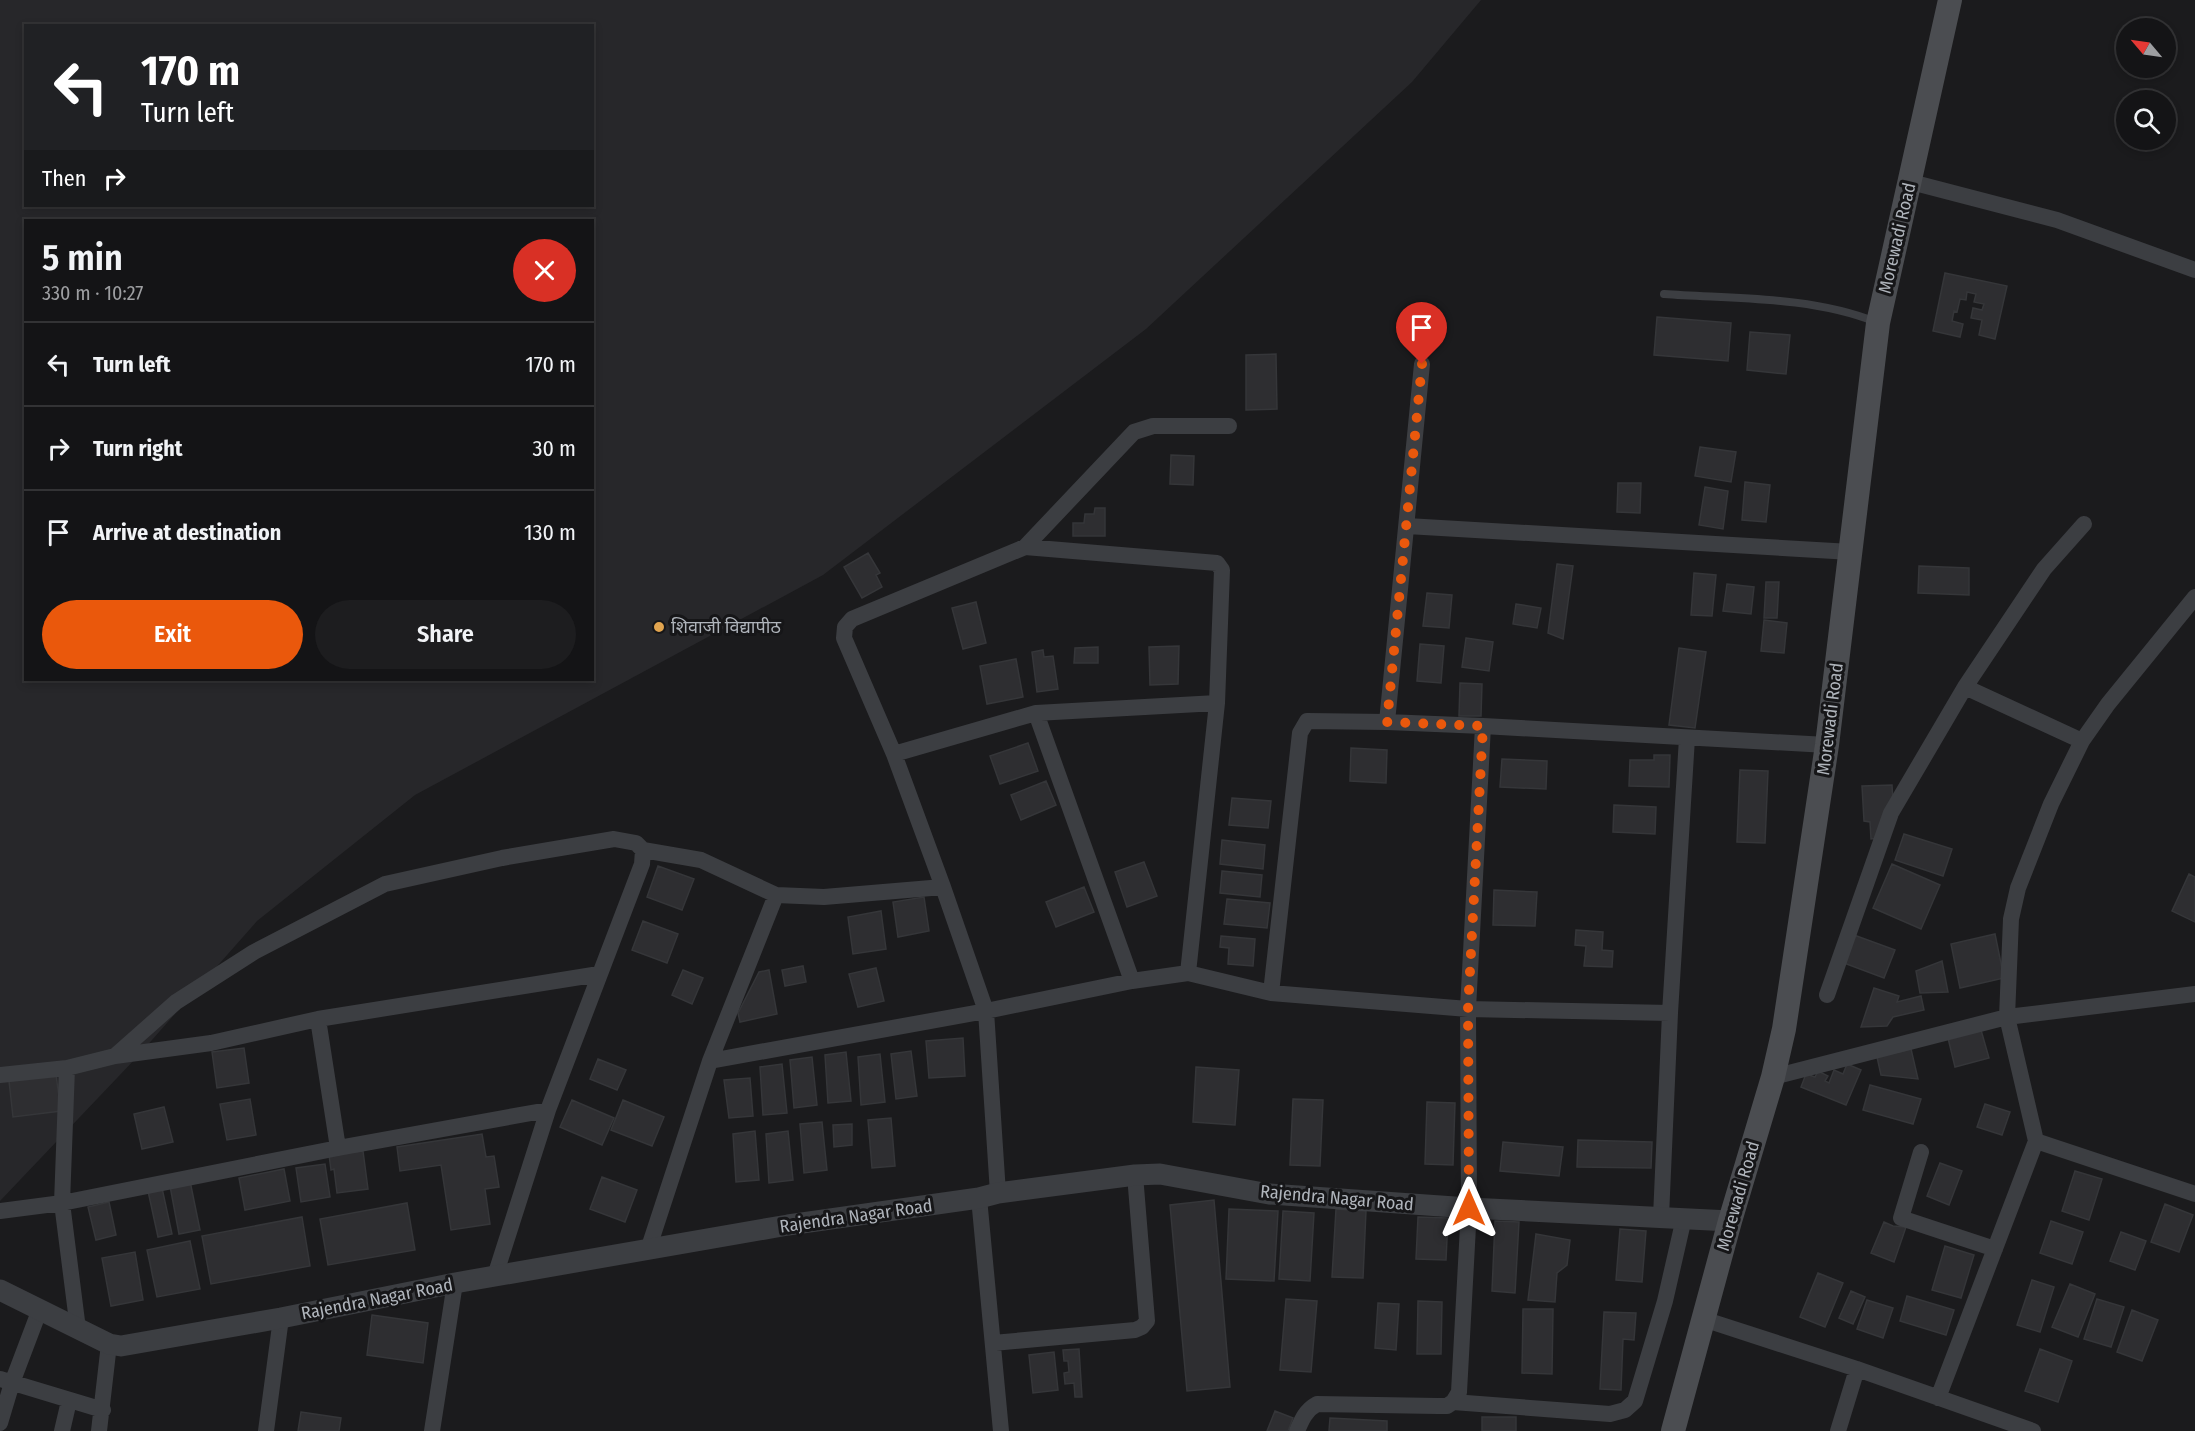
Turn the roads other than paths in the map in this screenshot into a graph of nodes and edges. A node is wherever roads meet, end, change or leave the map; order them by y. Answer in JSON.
{"nodes":[{"id":1,"x":1950,"y":0,"type":"edge"},
{"id":2,"x":1911,"y":182,"type":"junction"},
{"id":3,"x":2194,"y":265,"type":"edge"},
{"id":4,"x":1664,"y":294,"type":"dead end"},
{"id":5,"x":1878,"y":323,"type":"junction"},
{"id":6,"x":1422,"y":364,"type":"dead end"},
{"id":7,"x":1229,"y":426,"type":"dead end"},
{"id":8,"x":2084,"y":524,"type":"dead end"},
{"id":9,"x":1407,"y":526,"type":"junction"},
{"id":10,"x":1025,"y":547,"type":"junction"},
{"id":11,"x":1851,"y":552,"type":"junction"},
{"id":12,"x":2193,"y":604,"type":"edge"},
{"id":13,"x":1965,"y":687,"type":"junction"},
{"id":14,"x":1217,"y":703,"type":"junction"},
{"id":15,"x":1036,"y":713,"type":"junction"},
{"id":16,"x":1387,"y":722,"type":"junction"},
{"id":17,"x":1483,"y":726,"type":"junction"},
{"id":18,"x":1687,"y":738,"type":"junction"},
{"id":19,"x":2082,"y":741,"type":"junction"},
{"id":20,"x":1827,"y":745,"type":"junction"},
{"id":21,"x":894,"y":754,"type":"junction"},
{"id":22,"x":643,"y":850,"type":"junction"},
{"id":23,"x":944,"y":887,"type":"junction"},
{"id":24,"x":776,"y":895,"type":"junction"},
{"id":25,"x":1188,"y":973,"type":"junction"},
{"id":26,"x":599,"y":974,"type":"junction"},
{"id":27,"x":1132,"y":981,"type":"junction"},
{"id":28,"x":1271,"y":993,"type":"junction"},
{"id":29,"x":2195,"y":994,"type":"edge"},
{"id":30,"x":1827,"y":995,"type":"dead end"},
{"id":31,"x":1468,"y":1009,"type":"junction"},
{"id":32,"x":986,"y":1011,"type":"junction"},
{"id":33,"x":1670,"y":1013,"type":"junction"},
{"id":34,"x":2007,"y":1017,"type":"junction"},
{"id":35,"x":318,"y":1019,"type":"junction"},
{"id":36,"x":115,"y":1056,"type":"junction"},
{"id":37,"x":710,"y":1061,"type":"junction"},
{"id":38,"x":67,"y":1068,"type":"junction"},
{"id":39,"x":0,"y":1075,"type":"edge"},
{"id":40,"x":1773,"y":1077,"type":"junction"},
{"id":41,"x":548,"y":1110,"type":"junction"},
{"id":42,"x":2036,"y":1141,"type":"junction"},
{"id":43,"x":338,"y":1148,"type":"junction"},
{"id":44,"x":1921,"y":1152,"type":"dead end"},
{"id":45,"x":1135,"y":1175,"type":"junction"},
{"id":46,"x":2195,"y":1194,"type":"edge"},
{"id":47,"x":988,"y":1196,"type":"junction"},
{"id":48,"x":62,"y":1203,"type":"junction"},
{"id":49,"x":1469,"y":1208,"type":"junction"},
{"id":50,"x":0,"y":1210,"type":"edge"},
{"id":51,"x":1661,"y":1217,"type":"junction"},
{"id":52,"x":1684,"y":1218,"type":"junction"},
{"id":53,"x":1730,"y":1221,"type":"junction"},
{"id":54,"x":1995,"y":1249,"type":"junction"},
{"id":55,"x":648,"y":1250,"type":"junction"},
{"id":56,"x":495,"y":1276,"type":"junction"},
{"id":57,"x":455,"y":1283,"type":"junction"},
{"id":58,"x":0,"y":1290,"type":"edge"},
{"id":59,"x":40,"y":1309,"type":"junction"},
{"id":60,"x":281,"y":1318,"type":"junction"},
{"id":61,"x":1703,"y":1319,"type":"junction"},
{"id":62,"x":78,"y":1329,"type":"junction"},
{"id":63,"x":993,"y":1343,"type":"junction"},
{"id":64,"x":109,"y":1344,"type":"junction"},
{"id":65,"x":1857,"y":1370,"type":"junction"},
{"id":66,"x":6,"y":1381,"type":"edge"},
{"id":67,"x":1938,"y":1398,"type":"junction"},
{"id":68,"x":69,"y":1401,"type":"junction"},
{"id":69,"x":1453,"y":1402,"type":"junction"},
{"id":70,"x":103,"y":1410,"type":"junction"},
{"id":71,"x":0,"y":1423,"type":"edge"},
{"id":72,"x":62,"y":1431,"type":"edge"},
{"id":73,"x":99,"y":1431,"type":"edge"},
{"id":74,"x":266,"y":1431,"type":"edge"},
{"id":75,"x":432,"y":1431,"type":"edge"},
{"id":76,"x":1001,"y":1431,"type":"edge"},
{"id":77,"x":1297,"y":1431,"type":"edge"},
{"id":78,"x":1673,"y":1431,"type":"edge"},
{"id":79,"x":1838,"y":1431,"type":"edge"},
{"id":80,"x":2032,"y":1431,"type":"edge"}],
"edges":[{"from":1,"to":2,"type":"main road","name":"Morewadi Road"},
{"from":2,"to":3,"type":"street"},
{"from":2,"to":5,"type":"main road","name":"Morewadi Road"},
{"from":4,"to":5,"type":"lane"},
{"from":5,"to":11,"type":"main road","name":"Morewadi Road"},
{"from":6,"to":9,"type":"street"},
{"from":7,"to":10,"type":"street"},
{"from":8,"to":13,"type":"street"},
{"from":9,"to":11,"type":"street"},
{"from":9,"to":16,"type":"street"},
{"from":10,"to":14,"type":"street"},
{"from":10,"to":21,"type":"street"},
{"from":11,"to":20,"type":"main road","name":"Morewadi Road"},
{"from":12,"to":19,"type":"street"},
{"from":13,"to":19,"type":"street"},
{"from":13,"to":30,"type":"street"},
{"from":14,"to":15,"type":"street"},
{"from":14,"to":25,"type":"street"},
{"from":15,"to":21,"type":"street"},
{"from":15,"to":27,"type":"street"},
{"from":16,"to":17,"type":"street"},
{"from":16,"to":28,"type":"street"},
{"from":17,"to":18,"type":"street"},
{"from":17,"to":31,"type":"street"},
{"from":18,"to":20,"type":"street"},
{"from":18,"to":33,"type":"street"},
{"from":19,"to":34,"type":"street"},
{"from":20,"to":40,"type":"main road","name":"Morewadi Road"},
{"from":21,"to":23,"type":"street"},
{"from":22,"to":24,"type":"street"},
{"from":22,"to":26,"type":"street"},
{"from":22,"to":36,"type":"street"},
{"from":23,"to":24,"type":"street"},
{"from":23,"to":32,"type":"street"},
{"from":24,"to":37,"type":"street"},
{"from":25,"to":27,"type":"street"},
{"from":25,"to":28,"type":"street"},
{"from":26,"to":35,"type":"street"},
{"from":26,"to":41,"type":"street"},
{"from":27,"to":32,"type":"street"},
{"from":28,"to":31,"type":"street"},
{"from":29,"to":34,"type":"street"},
{"from":31,"to":33,"type":"street"},
{"from":31,"to":49,"type":"street"},
{"from":32,"to":37,"type":"street"},
{"from":32,"to":47,"type":"street"},
{"from":33,"to":51,"type":"street"},
{"from":34,"to":40,"type":"street"},
{"from":34,"to":42,"type":"street"},
{"from":35,"to":36,"type":"street"},
{"from":35,"to":43,"type":"street"},
{"from":36,"to":38,"type":"street"},
{"from":37,"to":55,"type":"street"},
{"from":38,"to":39,"type":"street"},
{"from":38,"to":48,"type":"street"},
{"from":40,"to":53,"type":"main road","name":"Morewadi Road"},
{"from":41,"to":43,"type":"street"},
{"from":41,"to":56,"type":"street"},
{"from":42,"to":46,"type":"street"},
{"from":42,"to":54,"type":"street"},
{"from":43,"to":48,"type":"street"},
{"from":44,"to":54,"type":"street"},
{"from":45,"to":47,"type":"street","name":"Rajendra Nagar Road"},
{"from":45,"to":49,"type":"street","name":"Rajendra Nagar Road"},
{"from":45,"to":63,"type":"street"},
{"from":47,"to":55,"type":"street","name":"Rajendra Nagar Road"},
{"from":47,"to":63,"type":"street"},
{"from":48,"to":50,"type":"street"},
{"from":48,"to":62,"type":"street"},
{"from":49,"to":51,"type":"street","name":"Rajendra Nagar Road"},
{"from":49,"to":69,"type":"street"},
{"from":51,"to":52,"type":"street","name":"Rajendra Nagar Road"},
{"from":52,"to":53,"type":"street","name":"Rajendra Nagar Road"},
{"from":52,"to":69,"type":"street"},
{"from":53,"to":61,"type":"main road","name":"Morewadi Road"},
{"from":54,"to":67,"type":"street"},
{"from":55,"to":56,"type":"street","name":"Rajendra Nagar Road"},
{"from":56,"to":57,"type":"street","name":"Rajendra Nagar Road"},
{"from":57,"to":60,"type":"street","name":"Rajendra Nagar Road"},
{"from":57,"to":75,"type":"street"},
{"from":58,"to":59,"type":"street","name":"Rajendra Nagar Road"},
{"from":59,"to":62,"type":"street","name":"Rajendra Nagar Road"},
{"from":59,"to":66,"type":"street"},
{"from":60,"to":64,"type":"street","name":"Rajendra Nagar Road"},
{"from":60,"to":74,"type":"street"},
{"from":61,"to":65,"type":"street"},
{"from":61,"to":78,"type":"main road","name":"Morewadi Road"},
{"from":62,"to":64,"type":"street","name":"Rajendra Nagar Road"},
{"from":63,"to":76,"type":"street"},
{"from":64,"to":70,"type":"street"},
{"from":65,"to":67,"type":"street"},
{"from":65,"to":79,"type":"street"},
{"from":66,"to":68,"type":"street"},
{"from":66,"to":71,"type":"street"},
{"from":67,"to":80,"type":"street"},
{"from":68,"to":70,"type":"street"},
{"from":68,"to":72,"type":"street"},
{"from":69,"to":77,"type":"street"},
{"from":70,"to":73,"type":"street"}]}
